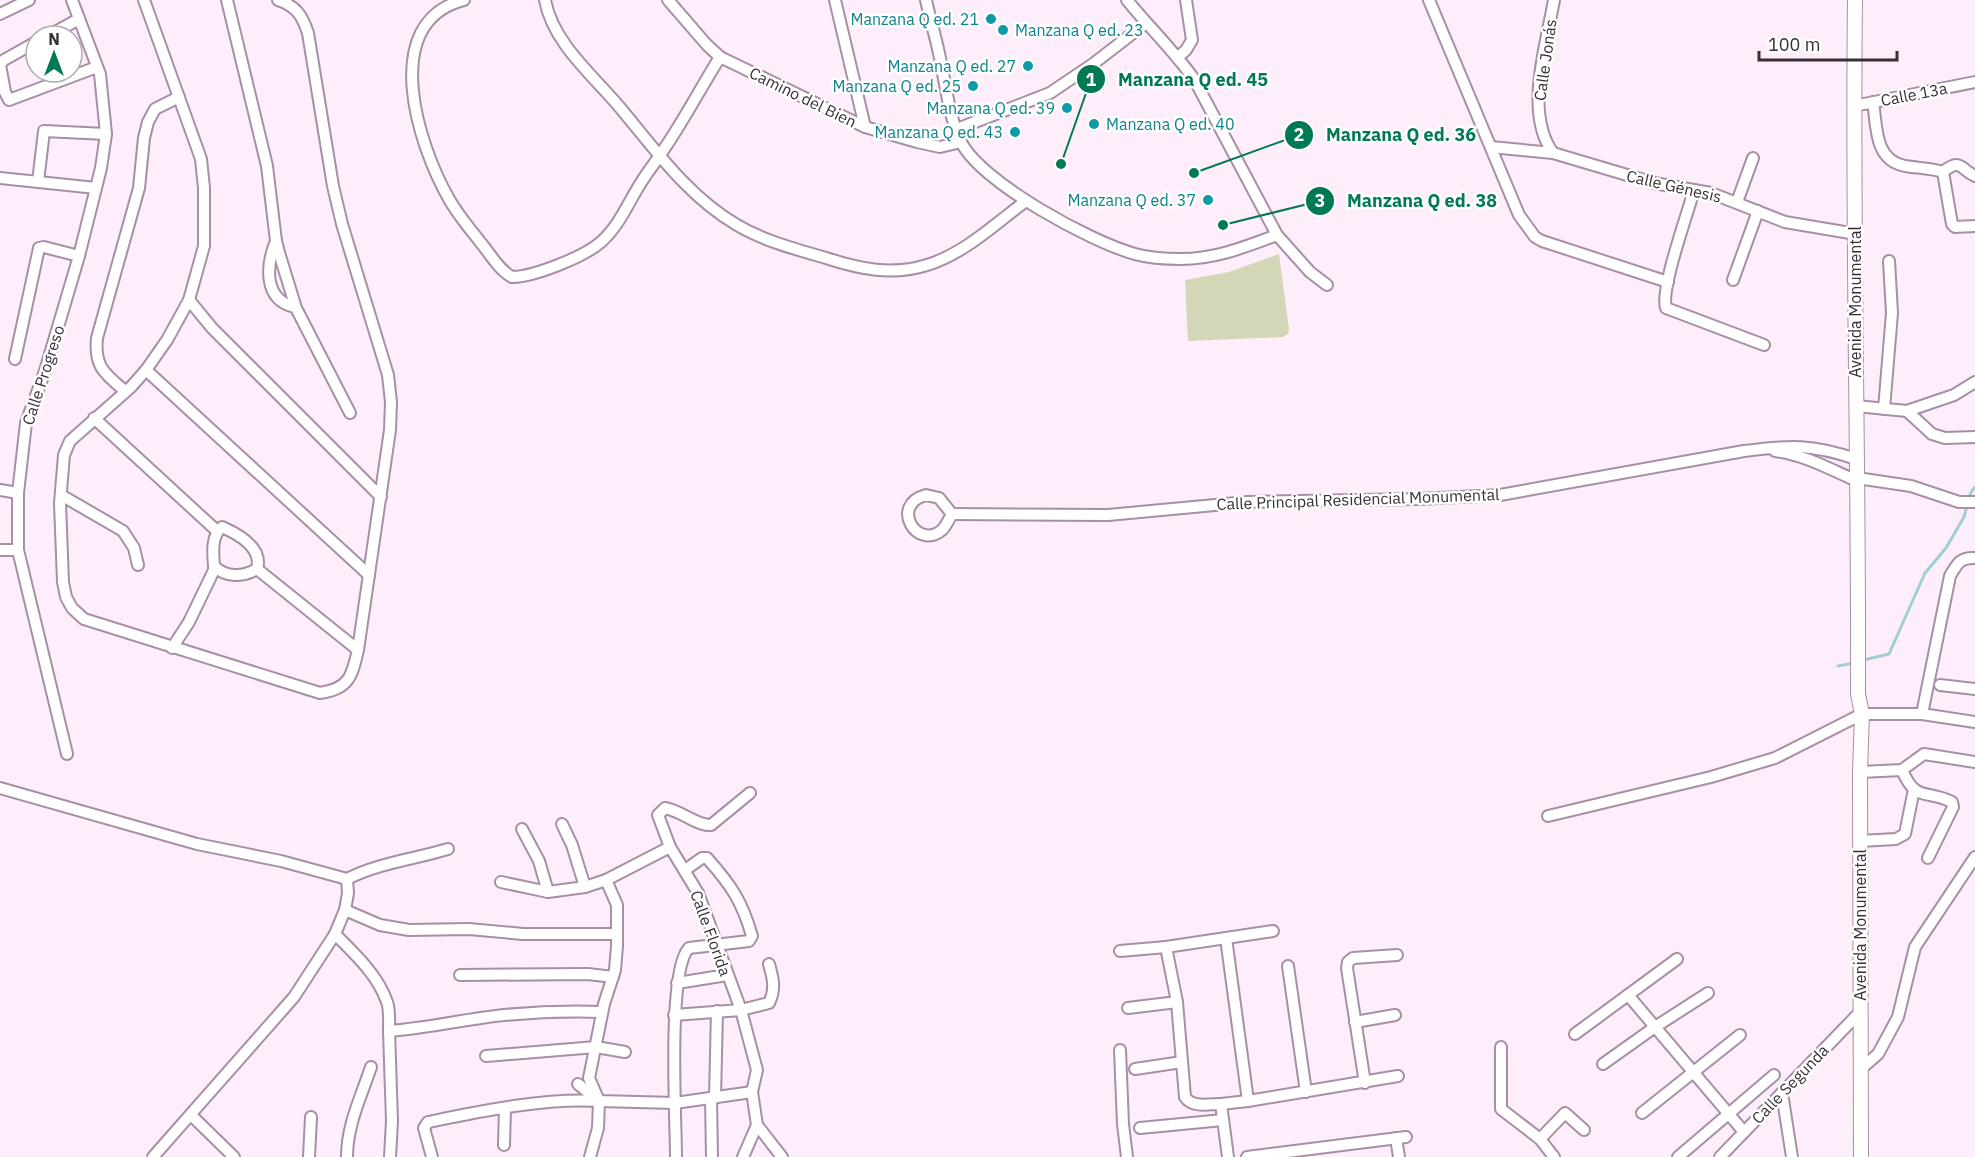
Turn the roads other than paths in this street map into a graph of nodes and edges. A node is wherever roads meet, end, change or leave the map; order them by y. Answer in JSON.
{"nodes":[{"id":1,"x":29,"y":0,"type":"edge"},
{"id":2,"x":72,"y":0,"type":"edge"},
{"id":3,"x":144,"y":0,"type":"edge"},
{"id":4,"x":227,"y":0,"type":"edge"},
{"id":5,"x":278,"y":0,"type":"edge"},
{"id":6,"x":464,"y":0,"type":"edge"},
{"id":7,"x":545,"y":0,"type":"edge"},
{"id":8,"x":668,"y":0,"type":"edge"},
{"id":9,"x":835,"y":0,"type":"edge"},
{"id":10,"x":926,"y":0,"type":"edge"},
{"id":11,"x":1127,"y":0,"type":"edge"},
{"id":12,"x":1186,"y":0,"type":"edge"},
{"id":13,"x":1429,"y":0,"type":"edge"},
{"id":14,"x":1554,"y":0,"type":"edge"},
{"id":15,"x":1855,"y":0,"type":"edge"},
{"id":16,"x":0,"y":14,"type":"edge"},
{"id":17,"x":79,"y":19,"type":"junction"},
{"id":18,"x":1146,"y":23,"type":"junction"},
{"id":19,"x":70,"y":24,"type":"edge"},
{"id":20,"x":24,"y":49,"type":"edge"},
{"id":21,"x":720,"y":57,"type":"junction"},
{"id":22,"x":1178,"y":57,"type":"junction"},
{"id":23,"x":97,"y":67,"type":"junction"},
{"id":24,"x":84,"y":72,"type":"edge"},
{"id":25,"x":1975,"y":82,"type":"edge"},
{"id":26,"x":52,"y":84,"type":"edge"},
{"id":27,"x":178,"y":97,"type":"junction"},
{"id":28,"x":1873,"y":102,"type":"junction"},
{"id":29,"x":1854,"y":106,"type":"junction"},
{"id":30,"x":865,"y":127,"type":"junction"},
{"id":31,"x":957,"y":129,"type":"junction"},
{"id":32,"x":106,"y":134,"type":"junction"},
{"id":33,"x":961,"y":142,"type":"junction"},
{"id":34,"x":1491,"y":147,"type":"junction"},
{"id":35,"x":1553,"y":153,"type":"junction"},
{"id":36,"x":660,"y":156,"type":"junction"},
{"id":37,"x":1753,"y":158,"type":"dead end"},
{"id":38,"x":1943,"y":172,"type":"junction"},
{"id":39,"x":1975,"y":176,"type":"edge"},
{"id":40,"x":0,"y":178,"type":"edge"},
{"id":41,"x":38,"y":182,"type":"junction"},
{"id":42,"x":96,"y":188,"type":"junction"},
{"id":43,"x":1694,"y":190,"type":"junction"},
{"id":44,"x":1026,"y":201,"type":"junction"},
{"id":45,"x":1737,"y":202,"type":"junction"},
{"id":46,"x":1758,"y":211,"type":"junction"},
{"id":47,"x":1975,"y":226,"type":"edge"},
{"id":48,"x":1856,"y":234,"type":"junction"},
{"id":49,"x":1277,"y":235,"type":"junction"},
{"id":50,"x":276,"y":241,"type":"junction"},
{"id":51,"x":79,"y":256,"type":"junction"},
{"id":52,"x":1889,"y":261,"type":"dead end"},
{"id":53,"x":1733,"y":280,"type":"dead end"},
{"id":54,"x":1668,"y":282,"type":"junction"},
{"id":55,"x":1327,"y":285,"type":"dead end"},
{"id":56,"x":189,"y":300,"type":"junction"},
{"id":57,"x":295,"y":307,"type":"junction"},
{"id":58,"x":1764,"y":345,"type":"dead end"},
{"id":59,"x":15,"y":359,"type":"dead end"},
{"id":60,"x":146,"y":370,"type":"junction"},
{"id":61,"x":1975,"y":382,"type":"edge"},
{"id":62,"x":126,"y":391,"type":"junction"},
{"id":63,"x":1856,"y":406,"type":"junction"},
{"id":64,"x":1884,"y":409,"type":"junction"},
{"id":65,"x":1907,"y":411,"type":"junction"},
{"id":66,"x":350,"y":413,"type":"dead end"},
{"id":67,"x":94,"y":418,"type":"junction"},
{"id":68,"x":1975,"y":437,"type":"edge"},
{"id":69,"x":1760,"y":449,"type":"junction"},
{"id":70,"x":1824,"y":449,"type":"junction"},
{"id":71,"x":1856,"y":459,"type":"junction"},
{"id":72,"x":1819,"y":463,"type":"junction"},
{"id":73,"x":1857,"y":480,"type":"junction"},
{"id":74,"x":0,"y":490,"type":"edge"},
{"id":75,"x":18,"y":493,"type":"junction"},
{"id":76,"x":61,"y":495,"type":"junction"},
{"id":77,"x":381,"y":497,"type":"junction"},
{"id":78,"x":1975,"y":502,"type":"edge"},
{"id":79,"x":952,"y":514,"type":"dead end"},
{"id":80,"x":217,"y":531,"type":"junction"},
{"id":81,"x":0,"y":550,"type":"edge"},
{"id":82,"x":18,"y":550,"type":"junction"},
{"id":83,"x":1975,"y":558,"type":"edge"},
{"id":84,"x":138,"y":565,"type":"dead end"},
{"id":85,"x":216,"y":568,"type":"junction"},
{"id":86,"x":257,"y":569,"type":"junction"},
{"id":87,"x":369,"y":575,"type":"junction"},
{"id":88,"x":172,"y":648,"type":"junction"},
{"id":89,"x":358,"y":650,"type":"junction"},
{"id":90,"x":1940,"y":685,"type":"dead end"},
{"id":91,"x":1975,"y":689,"type":"edge"},
{"id":92,"x":1862,"y":714,"type":"junction"},
{"id":93,"x":1922,"y":714,"type":"junction"},
{"id":94,"x":1975,"y":722,"type":"edge"},
{"id":95,"x":68,"y":754,"type":"dead end"},
{"id":96,"x":1975,"y":762,"type":"edge"},
{"id":97,"x":1902,"y":770,"type":"junction"},
{"id":98,"x":1860,"y":772,"type":"junction"},
{"id":99,"x":0,"y":788,"type":"edge"},
{"id":100,"x":1914,"y":789,"type":"junction"},
{"id":101,"x":750,"y":793,"type":"dead end"},
{"id":102,"x":1548,"y":816,"type":"dead end"},
{"id":103,"x":562,"y":824,"type":"dead end"},
{"id":104,"x":522,"y":829,"type":"dead end"},
{"id":105,"x":1860,"y":841,"type":"junction"},
{"id":106,"x":670,"y":847,"type":"junction"},
{"id":107,"x":448,"y":849,"type":"dead end"},
{"id":108,"x":1975,"y":857,"type":"edge"},
{"id":109,"x":1929,"y":858,"type":"dead end"},
{"id":110,"x":685,"y":870,"type":"junction"},
{"id":111,"x":347,"y":879,"type":"junction"},
{"id":112,"x":606,"y":880,"type":"junction"},
{"id":113,"x":501,"y":882,"type":"dead end"},
{"id":114,"x":585,"y":887,"type":"junction"},
{"id":115,"x":548,"y":892,"type":"junction"},
{"id":116,"x":345,"y":910,"type":"junction"},
{"id":117,"x":1273,"y":931,"type":"dead end"},
{"id":118,"x":335,"y":934,"type":"junction"},
{"id":119,"x":617,"y":934,"type":"junction"},
{"id":120,"x":1226,"y":938,"type":"junction"},
{"id":121,"x":718,"y":945,"type":"junction"},
{"id":122,"x":1166,"y":947,"type":"junction"},
{"id":123,"x":1120,"y":951,"type":"dead end"},
{"id":124,"x":1396,"y":955,"type":"dead end"},
{"id":125,"x":1677,"y":959,"type":"dead end"},
{"id":126,"x":769,"y":964,"type":"dead end"},
{"id":127,"x":1288,"y":966,"type":"dead end"},
{"id":128,"x":460,"y":975,"type":"dead end"},
{"id":129,"x":727,"y":975,"type":"junction"},
{"id":130,"x":613,"y":977,"type":"junction"},
{"id":131,"x":677,"y":983,"type":"junction"},
{"id":132,"x":1708,"y":993,"type":"dead end"},
{"id":133,"x":1628,"y":995,"type":"junction"},
{"id":134,"x":1176,"y":1002,"type":"junction"},
{"id":135,"x":1128,"y":1008,"type":"dead end"},
{"id":136,"x":741,"y":1010,"type":"junction"},
{"id":137,"x":602,"y":1011,"type":"junction"},
{"id":138,"x":717,"y":1011,"type":"junction"},
{"id":139,"x":1861,"y":1011,"type":"junction"},
{"id":140,"x":674,"y":1015,"type":"junction"},
{"id":141,"x":1395,"y":1016,"type":"dead end"},
{"id":142,"x":1355,"y":1022,"type":"junction"},
{"id":143,"x":1655,"y":1026,"type":"junction"},
{"id":144,"x":389,"y":1031,"type":"junction"},
{"id":145,"x":1575,"y":1034,"type":"dead end"},
{"id":146,"x":1740,"y":1035,"type":"dead end"},
{"id":147,"x":596,"y":1047,"type":"junction"},
{"id":148,"x":1501,"y":1047,"type":"dead end"},
{"id":149,"x":1120,"y":1050,"type":"dead end"},
{"id":150,"x":626,"y":1052,"type":"dead end"},
{"id":151,"x":486,"y":1056,"type":"dead end"},
{"id":152,"x":1182,"y":1062,"type":"junction"},
{"id":153,"x":1603,"y":1064,"type":"dead end"},
{"id":154,"x":371,"y":1067,"type":"dead end"},
{"id":155,"x":1862,"y":1068,"type":"junction"},
{"id":156,"x":1135,"y":1069,"type":"dead end"},
{"id":157,"x":1694,"y":1073,"type":"junction"},
{"id":158,"x":1774,"y":1075,"type":"dead end"},
{"id":159,"x":1398,"y":1076,"type":"dead end"},
{"id":160,"x":1365,"y":1083,"type":"junction"},
{"id":161,"x":578,"y":1084,"type":"dead end"},
{"id":162,"x":752,"y":1092,"type":"junction"},
{"id":163,"x":1306,"y":1092,"type":"junction"},
{"id":164,"x":1782,"y":1093,"type":"junction"},
{"id":165,"x":713,"y":1098,"type":"junction"},
{"id":166,"x":598,"y":1101,"type":"junction"},
{"id":167,"x":1248,"y":1101,"type":"junction"},
{"id":168,"x":675,"y":1103,"type":"junction"},
{"id":169,"x":1221,"y":1104,"type":"junction"},
{"id":170,"x":505,"y":1108,"type":"junction"},
{"id":171,"x":1642,"y":1113,"type":"dead end"},
{"id":172,"x":1728,"y":1113,"type":"junction"},
{"id":173,"x":191,"y":1115,"type":"junction"},
{"id":174,"x":311,"y":1118,"type":"dead end"},
{"id":175,"x":1223,"y":1120,"type":"junction"},
{"id":176,"x":757,"y":1125,"type":"junction"},
{"id":177,"x":1140,"y":1128,"type":"dead end"},
{"id":178,"x":1584,"y":1130,"type":"dead end"},
{"id":179,"x":1744,"y":1132,"type":"junction"},
{"id":180,"x":1540,"y":1139,"type":"junction"},
{"id":181,"x":504,"y":1145,"type":"dead end"},
{"id":182,"x":1321,"y":1152,"type":"edge"},
{"id":183,"x":153,"y":1157,"type":"edge"},
{"id":184,"x":234,"y":1157,"type":"edge"},
{"id":185,"x":309,"y":1157,"type":"edge"},
{"id":186,"x":347,"y":1157,"type":"edge"},
{"id":187,"x":390,"y":1157,"type":"edge"},
{"id":188,"x":432,"y":1157,"type":"edge"},
{"id":189,"x":590,"y":1157,"type":"edge"},
{"id":190,"x":676,"y":1157,"type":"edge"},
{"id":191,"x":712,"y":1157,"type":"edge"},
{"id":192,"x":743,"y":1157,"type":"edge"},
{"id":193,"x":782,"y":1157,"type":"edge"},
{"id":194,"x":1127,"y":1157,"type":"edge"},
{"id":195,"x":1228,"y":1157,"type":"edge"},
{"id":196,"x":1247,"y":1157,"type":"edge"},
{"id":197,"x":1399,"y":1157,"type":"edge"},
{"id":198,"x":1554,"y":1157,"type":"edge"},
{"id":199,"x":1678,"y":1157,"type":"edge"},
{"id":200,"x":1720,"y":1157,"type":"edge"},
{"id":201,"x":1792,"y":1157,"type":"edge"},
{"id":202,"x":1861,"y":1157,"type":"edge"}],
"edges":[{"from":1,"to":16,"type":"street"},
{"from":2,"to":17,"type":"street","name":"Calle Progreso"},
{"from":3,"to":27,"type":"street"},
{"from":4,"to":50,"type":"street"},
{"from":5,"to":77,"type":"street"},
{"from":6,"to":36,"type":"street"},
{"from":7,"to":36,"type":"street"},
{"from":8,"to":21,"type":"street","name":"Camino del Bien"},
{"from":9,"to":30,"type":"street"},
{"from":10,"to":31,"type":"street"},
{"from":11,"to":18,"type":"street"},
{"from":12,"to":22,"type":"street"},
{"from":13,"to":34,"type":"street"},
{"from":14,"to":35,"type":"street","name":"Calle Jonás"},
{"from":15,"to":29,"type":"main road","name":"Avenida Monumental"},
{"from":17,"to":19,"type":"street"},
{"from":17,"to":23,"type":"street","name":"Calle Progreso"},
{"from":18,"to":22,"type":"street"},
{"from":18,"to":31,"type":"street"},
{"from":20,"to":26,"type":"street"},
{"from":21,"to":30,"type":"street","name":"Camino del Bien"},
{"from":21,"to":36,"type":"street"},
{"from":22,"to":49,"type":"street"},
{"from":23,"to":24,"type":"street"},
{"from":23,"to":32,"type":"street","name":"Calle Progreso"},
{"from":25,"to":28,"type":"street","name":"Calle 13a"},
{"from":27,"to":56,"type":"street"},
{"from":27,"to":62,"type":"street"},
{"from":28,"to":29,"type":"street","name":"Calle 13a"},
{"from":28,"to":38,"type":"street"},
{"from":29,"to":48,"type":"main road","name":"Avenida Monumental"},
{"from":30,"to":33,"type":"street","name":"Camino del Bien"},
{"from":31,"to":33,"type":"street"},
{"from":32,"to":41,"type":"street"},
{"from":32,"to":42,"type":"street","name":"Calle Progreso"},
{"from":33,"to":44,"type":"street"},
{"from":34,"to":35,"type":"street","name":"Calle Génesis"},
{"from":34,"to":54,"type":"street"},
{"from":35,"to":43,"type":"street","name":"Calle Génesis"},
{"from":36,"to":44,"type":"street"},
{"from":37,"to":45,"type":"street"},
{"from":38,"to":39,"type":"street"},
{"from":38,"to":47,"type":"street"},
{"from":40,"to":41,"type":"street"},
{"from":41,"to":42,"type":"street"},
{"from":42,"to":51,"type":"street","name":"Calle Progreso"},
{"from":43,"to":45,"type":"street","name":"Calle Génesis"},
{"from":43,"to":54,"type":"street"},
{"from":44,"to":49,"type":"street"},
{"from":45,"to":46,"type":"street","name":"Calle Génesis"},
{"from":46,"to":48,"type":"street","name":"Calle Génesis"},
{"from":46,"to":53,"type":"street"},
{"from":48,"to":63,"type":"main road","name":"Avenida Monumental"},
{"from":49,"to":55,"type":"street"},
{"from":50,"to":57,"type":"street"},
{"from":50,"to":57,"type":"street"},
{"from":51,"to":59,"type":"street"},
{"from":51,"to":75,"type":"street","name":"Calle Progreso"},
{"from":52,"to":64,"type":"street"},
{"from":54,"to":58,"type":"street"},
{"from":56,"to":60,"type":"street"},
{"from":56,"to":77,"type":"street"},
{"from":57,"to":66,"type":"street"},
{"from":60,"to":62,"type":"street"},
{"from":60,"to":87,"type":"street"},
{"from":61,"to":65,"type":"street"},
{"from":62,"to":67,"type":"street"},
{"from":63,"to":64,"type":"street"},
{"from":63,"to":71,"type":"main road","name":"Avenida Monumental"},
{"from":64,"to":65,"type":"street"},
{"from":65,"to":68,"type":"street"},
{"from":67,"to":76,"type":"street"},
{"from":67,"to":80,"type":"street"},
{"from":69,"to":70,"type":"street","name":"Calle Principal Residencial Monumental"},
{"from":69,"to":72,"type":"street","name":"Calle Principal Residencial Monumental"},
{"from":69,"to":79,"type":"street","name":"Calle Principal Residencial Monumental"},
{"from":70,"to":71,"type":"street","name":"Calle Principal Residencial Monumental"},
{"from":70,"to":72,"type":"street"},
{"from":71,"to":73,"type":"main road","name":"Avenida Monumental"},
{"from":72,"to":73,"type":"street","name":"Calle Principal Residencial Monumental"},
{"from":73,"to":78,"type":"street","name":"Calle Principal Residencial Monumental"},
{"from":73,"to":92,"type":"main road","name":"Avenida Monumental"},
{"from":74,"to":75,"type":"street"},
{"from":75,"to":82,"type":"street","name":"Calle Progreso"},
{"from":76,"to":84,"type":"street"},
{"from":76,"to":88,"type":"street"},
{"from":77,"to":87,"type":"street"},
{"from":80,"to":85,"type":"street"},
{"from":80,"to":86,"type":"street"},
{"from":81,"to":82,"type":"street"},
{"from":82,"to":95,"type":"street","name":"Calle Progreso"},
{"from":83,"to":93,"type":"street"},
{"from":85,"to":86,"type":"street"},
{"from":85,"to":88,"type":"street"},
{"from":86,"to":89,"type":"street"},
{"from":87,"to":89,"type":"street"},
{"from":88,"to":89,"type":"street"},
{"from":90,"to":91,"type":"street"},
{"from":92,"to":93,"type":"street"},
{"from":92,"to":98,"type":"main road","name":"Avenida Monumental"},
{"from":92,"to":102,"type":"street"},
{"from":93,"to":94,"type":"street"},
{"from":96,"to":97,"type":"street"},
{"from":97,"to":98,"type":"street"},
{"from":97,"to":100,"type":"street"},
{"from":98,"to":105,"type":"main road","name":"Avenida Monumental"},
{"from":99,"to":111,"type":"street"},
{"from":100,"to":105,"type":"street"},
{"from":100,"to":109,"type":"street"},
{"from":101,"to":106,"type":"street","name":"Calle Florida"},
{"from":103,"to":114,"type":"street"},
{"from":104,"to":115,"type":"street"},
{"from":105,"to":139,"type":"main road","name":"Avenida Monumental"},
{"from":106,"to":110,"type":"street","name":"Calle Florida"},
{"from":106,"to":112,"type":"street"},
{"from":107,"to":111,"type":"street"},
{"from":108,"to":155,"type":"street"},
{"from":110,"to":121,"type":"street","name":"Calle Florida"},
{"from":110,"to":121,"type":"street"},
{"from":111,"to":116,"type":"street"},
{"from":112,"to":114,"type":"street"},
{"from":112,"to":119,"type":"street"},
{"from":113,"to":115,"type":"street"},
{"from":114,"to":115,"type":"street"},
{"from":116,"to":118,"type":"street"},
{"from":116,"to":119,"type":"street"},
{"from":117,"to":120,"type":"street"},
{"from":118,"to":144,"type":"street"},
{"from":118,"to":173,"type":"street"},
{"from":119,"to":130,"type":"street"},
{"from":120,"to":122,"type":"street"},
{"from":120,"to":167,"type":"street"},
{"from":121,"to":129,"type":"street","name":"Calle Florida"},
{"from":121,"to":131,"type":"street"},
{"from":122,"to":123,"type":"street"},
{"from":122,"to":134,"type":"street"},
{"from":124,"to":142,"type":"street"},
{"from":125,"to":133,"type":"street"},
{"from":126,"to":136,"type":"street"},
{"from":127,"to":163,"type":"street"},
{"from":128,"to":130,"type":"street"},
{"from":129,"to":131,"type":"street"},
{"from":129,"to":136,"type":"street","name":"Calle Florida"},
{"from":130,"to":137,"type":"street"},
{"from":131,"to":140,"type":"street"},
{"from":132,"to":143,"type":"street"},
{"from":133,"to":143,"type":"street"},
{"from":133,"to":145,"type":"street"},
{"from":134,"to":135,"type":"street"},
{"from":134,"to":152,"type":"street"},
{"from":136,"to":138,"type":"street"},
{"from":136,"to":162,"type":"street","name":"Calle Florida"},
{"from":137,"to":144,"type":"street"},
{"from":137,"to":147,"type":"street"},
{"from":138,"to":140,"type":"street"},
{"from":138,"to":165,"type":"street"},
{"from":139,"to":155,"type":"main road","name":"Avenida Monumental"},
{"from":139,"to":164,"type":"street","name":"Calle Segunda"},
{"from":140,"to":168,"type":"street"},
{"from":141,"to":142,"type":"street"},
{"from":142,"to":160,"type":"street"},
{"from":143,"to":153,"type":"street"},
{"from":143,"to":157,"type":"street"},
{"from":144,"to":187,"type":"street"},
{"from":146,"to":157,"type":"street"},
{"from":147,"to":150,"type":"street"},
{"from":147,"to":151,"type":"street"},
{"from":147,"to":166,"type":"street"},
{"from":148,"to":180,"type":"street"},
{"from":149,"to":194,"type":"street"},
{"from":152,"to":156,"type":"street"},
{"from":152,"to":169,"type":"street"},
{"from":154,"to":186,"type":"street"},
{"from":155,"to":202,"type":"main road","name":"Avenida Monumental"},
{"from":157,"to":171,"type":"street"},
{"from":157,"to":172,"type":"street"},
{"from":158,"to":172,"type":"street"},
{"from":159,"to":160,"type":"street"},
{"from":160,"to":163,"type":"street"},
{"from":161,"to":166,"type":"street"},
{"from":162,"to":165,"type":"street"},
{"from":162,"to":176,"type":"street","name":"Calle Florida"},
{"from":163,"to":167,"type":"street"},
{"from":164,"to":179,"type":"street","name":"Calle Segunda"},
{"from":164,"to":201,"type":"street"},
{"from":165,"to":168,"type":"street"},
{"from":165,"to":191,"type":"street"},
{"from":166,"to":168,"type":"street"},
{"from":166,"to":170,"type":"street"},
{"from":166,"to":189,"type":"street"},
{"from":167,"to":169,"type":"street"},
{"from":168,"to":190,"type":"street"},
{"from":169,"to":175,"type":"street"},
{"from":170,"to":181,"type":"street"},
{"from":170,"to":188,"type":"street"},
{"from":172,"to":179,"type":"street"},
{"from":172,"to":199,"type":"street"},
{"from":173,"to":183,"type":"street"},
{"from":173,"to":184,"type":"street"},
{"from":174,"to":185,"type":"street"},
{"from":175,"to":177,"type":"street"},
{"from":175,"to":195,"type":"street"},
{"from":176,"to":192,"type":"street"},
{"from":176,"to":193,"type":"street","name":"Calle Florida"},
{"from":178,"to":180,"type":"street"},
{"from":179,"to":200,"type":"street","name":"Calle Segunda"},
{"from":180,"to":198,"type":"street"},
{"from":182,"to":196,"type":"street"},
{"from":182,"to":197,"type":"street"}]}
